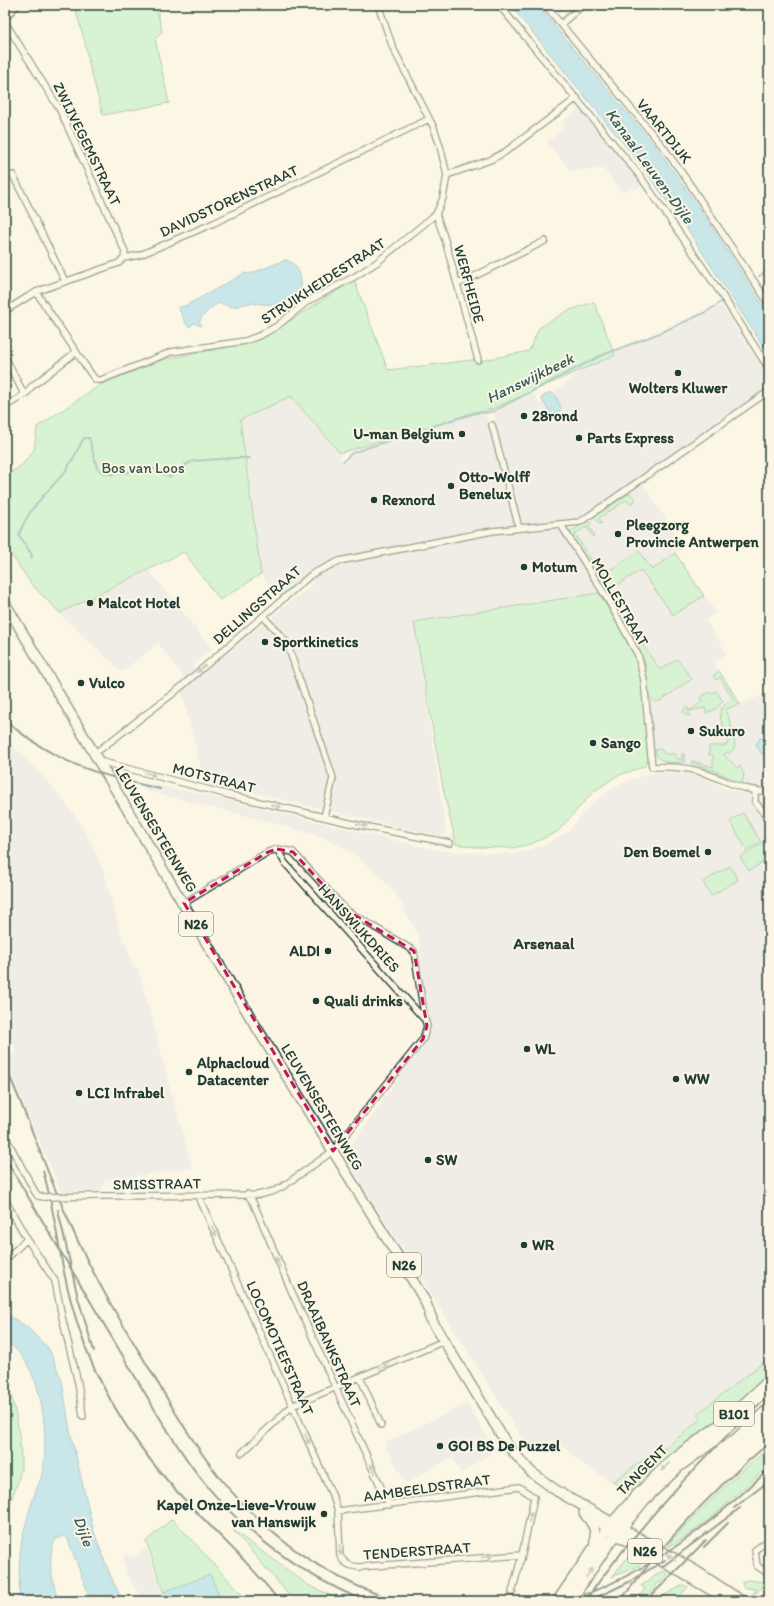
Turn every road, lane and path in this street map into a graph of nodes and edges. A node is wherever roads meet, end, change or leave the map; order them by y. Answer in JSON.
{"nodes":[{"id":1,"x":17,"y":5,"type":"edge"},
{"id":2,"x":378,"y":5,"type":"edge"},
{"id":3,"x":499,"y":5,"type":"edge"},
{"id":4,"x":545,"y":5,"type":"edge"},
{"id":5,"x":584,"y":5,"type":"edge"},
{"id":6,"x":5,"y":19,"type":"edge"},
{"id":7,"x":561,"y":24,"type":"junction"},
{"id":8,"x":5,"y":25,"type":"edge"},
{"id":9,"x":576,"y":98,"type":"junction"},
{"id":10,"x":429,"y":119,"type":"junction"},
{"id":11,"x":13,"y":175,"type":"dead end"},
{"id":12,"x":447,"y":175,"type":"junction"},
{"id":13,"x":436,"y":214,"type":"junction"},
{"id":14,"x":545,"y":241,"type":"dead end"},
{"id":15,"x":124,"y":258,"type":"junction"},
{"id":16,"x":65,"y":281,"type":"junction"},
{"id":17,"x":457,"y":284,"type":"junction"},
{"id":18,"x":36,"y":292,"type":"junction"},
{"id":19,"x":769,"y":304,"type":"edge"},
{"id":20,"x":5,"y":311,"type":"edge"},
{"id":21,"x":76,"y":352,"type":"junction"},
{"id":22,"x":5,"y":357,"type":"edge"},
{"id":23,"x":478,"y":360,"type":"dead end"},
{"id":24,"x":769,"y":369,"type":"edge"},
{"id":25,"x":769,"y":391,"type":"edge"},
{"id":26,"x":24,"y":394,"type":"junction"},
{"id":27,"x":5,"y":407,"type":"edge"},
{"id":28,"x":492,"y":425,"type":"dead end"},
{"id":29,"x":561,"y":525,"type":"junction"},
{"id":30,"x":519,"y":528,"type":"junction"},
{"id":31,"x":5,"y":603,"type":"edge"},
{"id":32,"x":263,"y":616,"type":"junction"},
{"id":33,"x":97,"y":758,"type":"junction"},
{"id":34,"x":755,"y":790,"type":"junction"},
{"id":35,"x":769,"y":791,"type":"edge"},
{"id":36,"x":324,"y":817,"type":"junction"},
{"id":37,"x":769,"y":820,"type":"edge"},
{"id":38,"x":450,"y":843,"type":"dead end"},
{"id":39,"x":277,"y":849,"type":"junction"},
{"id":40,"x":184,"y":903,"type":"junction"},
{"id":41,"x":425,"y":1020,"type":"junction"},
{"id":42,"x":5,"y":1136,"type":"edge"},
{"id":43,"x":333,"y":1152,"type":"junction"},
{"id":44,"x":247,"y":1194,"type":"junction"},
{"id":45,"x":198,"y":1195,"type":"junction"},
{"id":46,"x":5,"y":1200,"type":"edge"},
{"id":47,"x":28,"y":1239,"type":"junction"},
{"id":48,"x":5,"y":1260,"type":"edge"},
{"id":49,"x":444,"y":1341,"type":"junction"},
{"id":50,"x":360,"y":1377,"type":"junction"},
{"id":51,"x":769,"y":1381,"type":"edge"},
{"id":52,"x":335,"y":1388,"type":"junction"},
{"id":53,"x":769,"y":1393,"type":"edge"},
{"id":54,"x":292,"y":1406,"type":"junction"},
{"id":55,"x":83,"y":1416,"type":"dead end"},
{"id":56,"x":381,"y":1425,"type":"dead end"},
{"id":57,"x":508,"y":1446,"type":"junction"},
{"id":58,"x":242,"y":1453,"type":"dead end"},
{"id":59,"x":388,"y":1505,"type":"junction"},
{"id":60,"x":338,"y":1511,"type":"junction"},
{"id":61,"x":584,"y":1513,"type":"junction"},
{"id":62,"x":615,"y":1528,"type":"junction"},
{"id":63,"x":769,"y":1540,"type":"edge"},
{"id":64,"x":594,"y":1548,"type":"junction"},
{"id":65,"x":522,"y":1555,"type":"junction"},
{"id":66,"x":763,"y":1562,"type":"dead end"},
{"id":67,"x":757,"y":1566,"type":"junction"},
{"id":68,"x":769,"y":1574,"type":"edge"},
{"id":69,"x":713,"y":1590,"type":"junction"},
{"id":70,"x":512,"y":1592,"type":"dead end"},
{"id":71,"x":558,"y":1601,"type":"edge"},
{"id":72,"x":570,"y":1601,"type":"edge"},
{"id":73,"x":722,"y":1601,"type":"edge"},
{"id":74,"x":730,"y":1601,"type":"edge"},
{"id":75,"x":742,"y":1601,"type":"edge"}],
"edges":[{"from":1,"to":6,"type":"street"},
{"from":2,"to":10,"type":"street","name":"STRUIKHEIDESTRAAT"},
{"from":3,"to":9,"type":"street"},
{"from":4,"to":7,"type":"street","name":"VAARTDIJK"},
{"from":5,"to":7,"type":"street"},
{"from":7,"to":19,"type":"street","name":"VAARTDIJK"},
{"from":8,"to":15,"type":"street","name":"ZWIJVEGEMSTRAAT"},
{"from":9,"to":12,"type":"street"},
{"from":9,"to":24,"type":"street"},
{"from":10,"to":12,"type":"street","name":"STRUIKHEIDESTRAAT"},
{"from":10,"to":15,"type":"street","name":"DAVIDSTORENSTRAAT"},
{"from":11,"to":16,"type":"street"},
{"from":12,"to":13,"type":"street","name":"STRUIKHEIDESTRAAT"},
{"from":13,"to":17,"type":"street","name":"WERFHEIDE"},
{"from":13,"to":21,"type":"street","name":"STRUIKHEIDESTRAAT"},
{"from":14,"to":17,"type":"street"},
{"from":15,"to":16,"type":"street","name":"DAVIDSTORENSTRAAT"},
{"from":16,"to":18,"type":"street","name":"DAVIDSTORENSTRAAT"},
{"from":17,"to":23,"type":"street","name":"WERFHEIDE"},
{"from":18,"to":20,"type":"street","name":"DAVIDSTORENSTRAAT"},
{"from":18,"to":21,"type":"street"},
{"from":21,"to":26,"type":"street"},
{"from":22,"to":26,"type":"street"},
{"from":25,"to":29,"type":"street","name":"DELLINGSTRAAT"},
{"from":26,"to":27,"type":"street"},
{"from":28,"to":30,"type":"street"},
{"from":29,"to":30,"type":"street","name":"DELLINGSTRAAT"},
{"from":29,"to":34,"type":"street","name":"MOLLESTRAAT"},
{"from":30,"to":32,"type":"street","name":"DELLINGSTRAAT"},
{"from":31,"to":33,"type":"main road","name":"LEUVENSESTEENWEG","number":"N26"},
{"from":32,"to":33,"type":"street","name":"DELLINGSTRAAT","one_way":true},
{"from":32,"to":36,"type":"street"},
{"from":33,"to":36,"type":"street","name":"MOTSTRAAT","one_way":true},
{"from":33,"to":40,"type":"main road","name":"LEUVENSESTEENWEG","number":"N26"},
{"from":34,"to":35,"type":"street"},
{"from":34,"to":37,"type":"street"},
{"from":36,"to":38,"type":"street","name":"MOTSTRAAT","one_way":true},
{"from":39,"to":40,"type":"street"},
{"from":39,"to":41,"type":"street","name":"HANSWIJKDRIES"},
{"from":39,"to":41,"type":"street","name":"HANSWIJKDRIES"},
{"from":40,"to":43,"type":"main road","name":"LEUVENSESTEENWEG","number":"N26"},
{"from":41,"to":43,"type":"street","name":"HANSWIJKDRIES"},
{"from":42,"to":45,"type":"street","name":"SMISSTRAAT","bridge":true},
{"from":43,"to":44,"type":"street","name":"SMISSTRAAT"},
{"from":43,"to":49,"type":"main road","name":"LEUVENSESTEENWEG","number":"N26"},
{"from":44,"to":45,"type":"street","name":"SMISSTRAAT"},
{"from":52,"to":44,"type":"street","name":"DRAAIBANKSTRAAT","one_way":true},
{"from":45,"to":54,"type":"street","name":"LOCOMOTIEFSTRAAT","one_way":true},
{"from":46,"to":47,"type":"street"},
{"from":47,"to":48,"type":"street"},
{"from":47,"to":55,"type":"street"},
{"from":50,"to":49,"type":"street","one_way":true},
{"from":49,"to":57,"type":"main road","name":"LEUVENSESTEENWEG","number":"N26"},
{"from":50,"to":52,"type":"street"},
{"from":50,"to":56,"type":"street"},
{"from":51,"to":62,"type":"highway","name":"TANGENT","number":"B101","one_way":true},
{"from":52,"to":54,"type":"street"},
{"from":59,"to":52,"type":"street","name":"DRAAIBANKSTRAAT","one_way":true},
{"from":53,"to":62,"type":"highway","name":"TANGENT","number":"B101"},
{"from":54,"to":58,"type":"street"},
{"from":54,"to":60,"type":"street","name":"LOCOMOTIEFSTRAAT","one_way":true},
{"from":57,"to":61,"type":"main road","name":"LEUVENSESTEENWEG","number":"N26"},
{"from":57,"to":62,"type":"main road","name":"LEUVENSESTEENWEG","number":"N26"},
{"from":59,"to":60,"type":"street","name":"AAMBEELDSTRAAT"},
{"from":65,"to":59,"type":"street","name":"AAMBEELDSTRAAT","one_way":true},
{"from":60,"to":65,"type":"street","name":"TENDERSTRAAT","one_way":true},
{"from":61,"to":62,"type":"main road","name":"LEUVENSESTEENWEG","number":"N26"},
{"from":61,"to":64,"type":"main road"},
{"from":62,"to":64,"type":"highway","name":"TANGENT","number":"B101"},
{"from":62,"to":69,"type":"main road","name":"LEUVENSESTEENWEG","number":"N26"},
{"from":72,"to":62,"type":"highway","name":"TANGENT","number":"B101","one_way":true},
{"from":75,"to":62,"type":"main road","name":"LEUVENSESTEENWEG","number":"N26","one_way":true},
{"from":63,"to":67,"type":"street"},
{"from":64,"to":71,"type":"highway","name":"TANGENT","number":"B101"},
{"from":65,"to":70,"type":"street"},
{"from":66,"to":67,"type":"street"},
{"from":67,"to":68,"type":"street"},
{"from":69,"to":73,"type":"main road"},
{"from":69,"to":74,"type":"main road","name":"LEUVENSESTEENWEG","number":"N26"}]}
